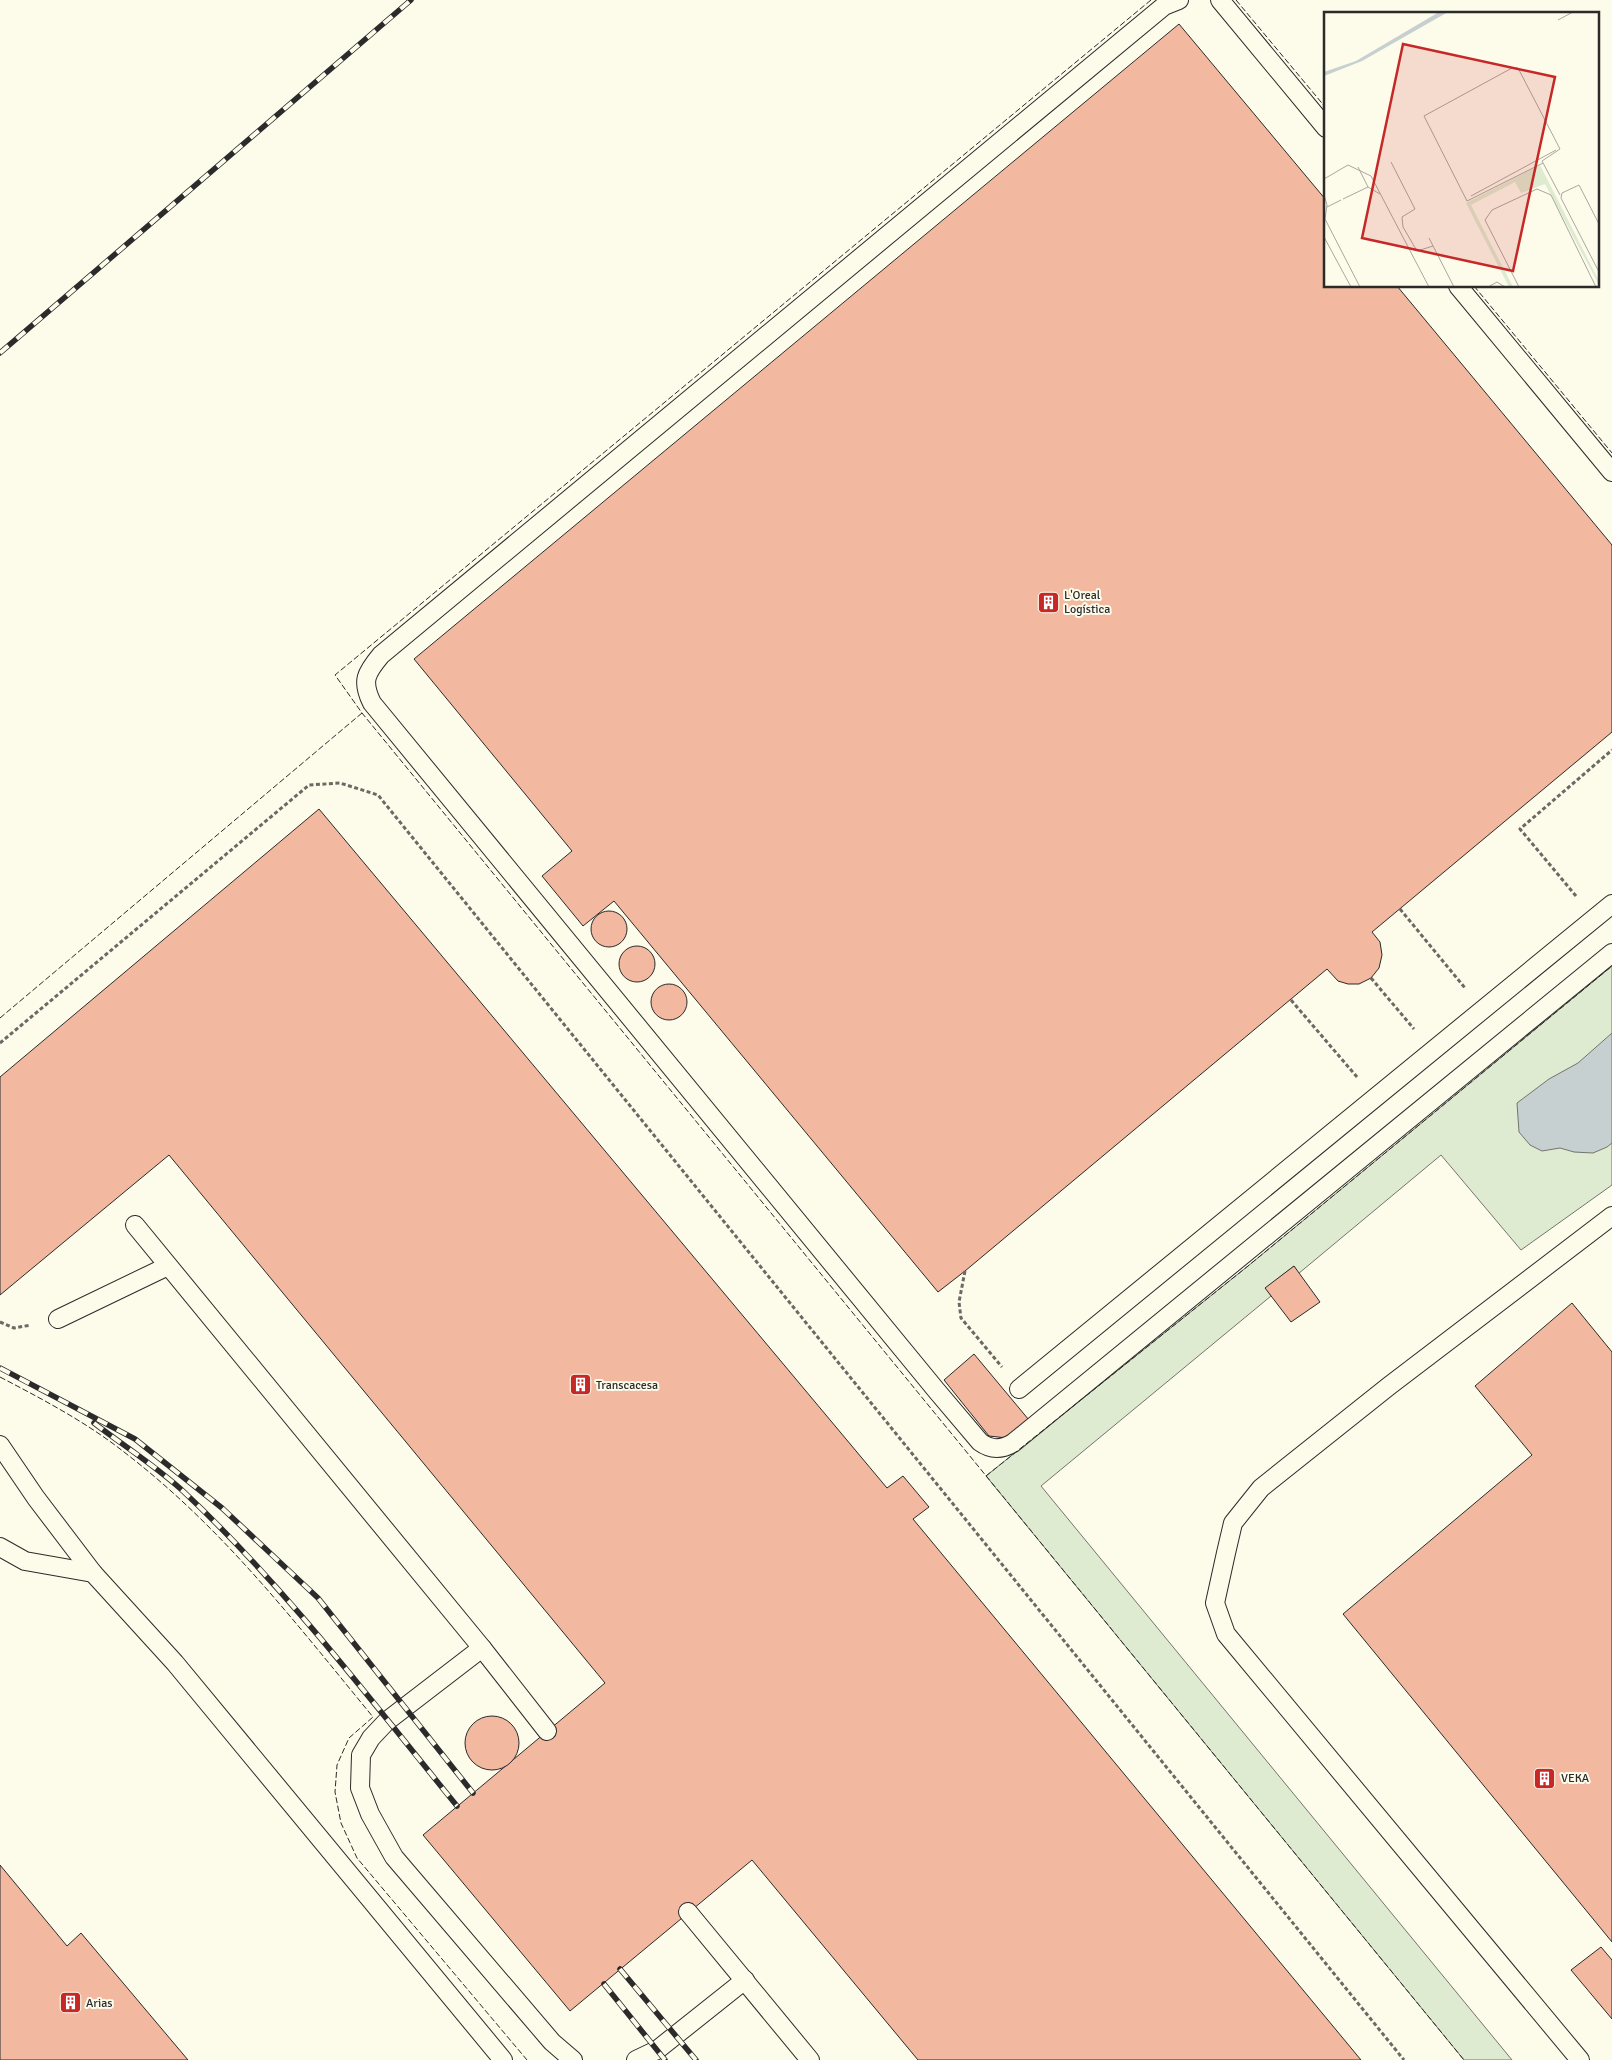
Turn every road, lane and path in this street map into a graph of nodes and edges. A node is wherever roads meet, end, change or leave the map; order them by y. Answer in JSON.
{"nodes":[{"id":1,"x":1179,"y":0,"type":"edge"},
{"id":2,"x":1220,"y":0,"type":"edge"},
{"id":3,"x":1324,"y":126,"type":"edge"},
{"id":4,"x":1460,"y":288,"type":"edge"},
{"id":5,"x":1612,"y":472,"type":"edge"},
{"id":6,"x":1612,"y":904,"type":"edge"},
{"id":7,"x":1400,"y":909,"type":"dead end"},
{"id":8,"x":1612,"y":953,"type":"edge"},
{"id":9,"x":1371,"y":978,"type":"dead end"},
{"id":10,"x":1291,"y":1000,"type":"dead end"},
{"id":11,"x":1482,"y":1010,"type":"junction"},
{"id":12,"x":0,"y":1043,"type":"edge"},
{"id":13,"x":1433,"y":1051,"type":"junction"},
{"id":14,"x":1375,"y":1098,"type":"junction"},
{"id":15,"x":1612,"y":1216,"type":"edge"},
{"id":16,"x":135,"y":1225,"type":"dead end"},
{"id":17,"x":168,"y":1266,"type":"junction"},
{"id":18,"x":58,"y":1319,"type":"dead end"},
{"id":19,"x":1019,"y":1389,"type":"dead end"},
{"id":20,"x":0,"y":1445,"type":"edge"},
{"id":21,"x":0,"y":1547,"type":"edge"},
{"id":22,"x":93,"y":1572,"type":"junction"},
{"id":23,"x":482,"y":1648,"type":"junction"},
{"id":24,"x":547,"y":1731,"type":"dead end"},
{"id":25,"x":688,"y":1912,"type":"dead end"},
{"id":26,"x":745,"y":1980,"type":"junction"},
{"id":27,"x":503,"y":2060,"type":"edge"},
{"id":28,"x":573,"y":2060,"type":"edge"},
{"id":29,"x":636,"y":2060,"type":"edge"},
{"id":30,"x":810,"y":2060,"type":"edge"},
{"id":31,"x":1404,"y":2060,"type":"edge"},
{"id":32,"x":1580,"y":2060,"type":"edge"}],
"edges":[{"from":1,"to":8,"type":"lane"},
{"from":2,"to":3,"type":"lane"},
{"from":4,"to":5,"type":"lane"},
{"from":6,"to":11,"type":"lane"},
{"from":7,"to":11,"type":"path"},
{"from":9,"to":13,"type":"path"},
{"from":10,"to":14,"type":"path"},
{"from":11,"to":13,"type":"lane"},
{"from":12,"to":31,"type":"path"},
{"from":13,"to":14,"type":"lane"},
{"from":14,"to":19,"type":"lane"},
{"from":15,"to":32,"type":"lane"},
{"from":16,"to":17,"type":"lane"},
{"from":17,"to":18,"type":"lane"},
{"from":17,"to":23,"type":"lane"},
{"from":20,"to":22,"type":"lane"},
{"from":21,"to":22,"type":"lane"},
{"from":22,"to":27,"type":"lane"},
{"from":23,"to":24,"type":"lane"},
{"from":23,"to":28,"type":"lane"},
{"from":25,"to":26,"type":"lane"},
{"from":26,"to":29,"type":"lane"},
{"from":26,"to":30,"type":"lane"}]}
